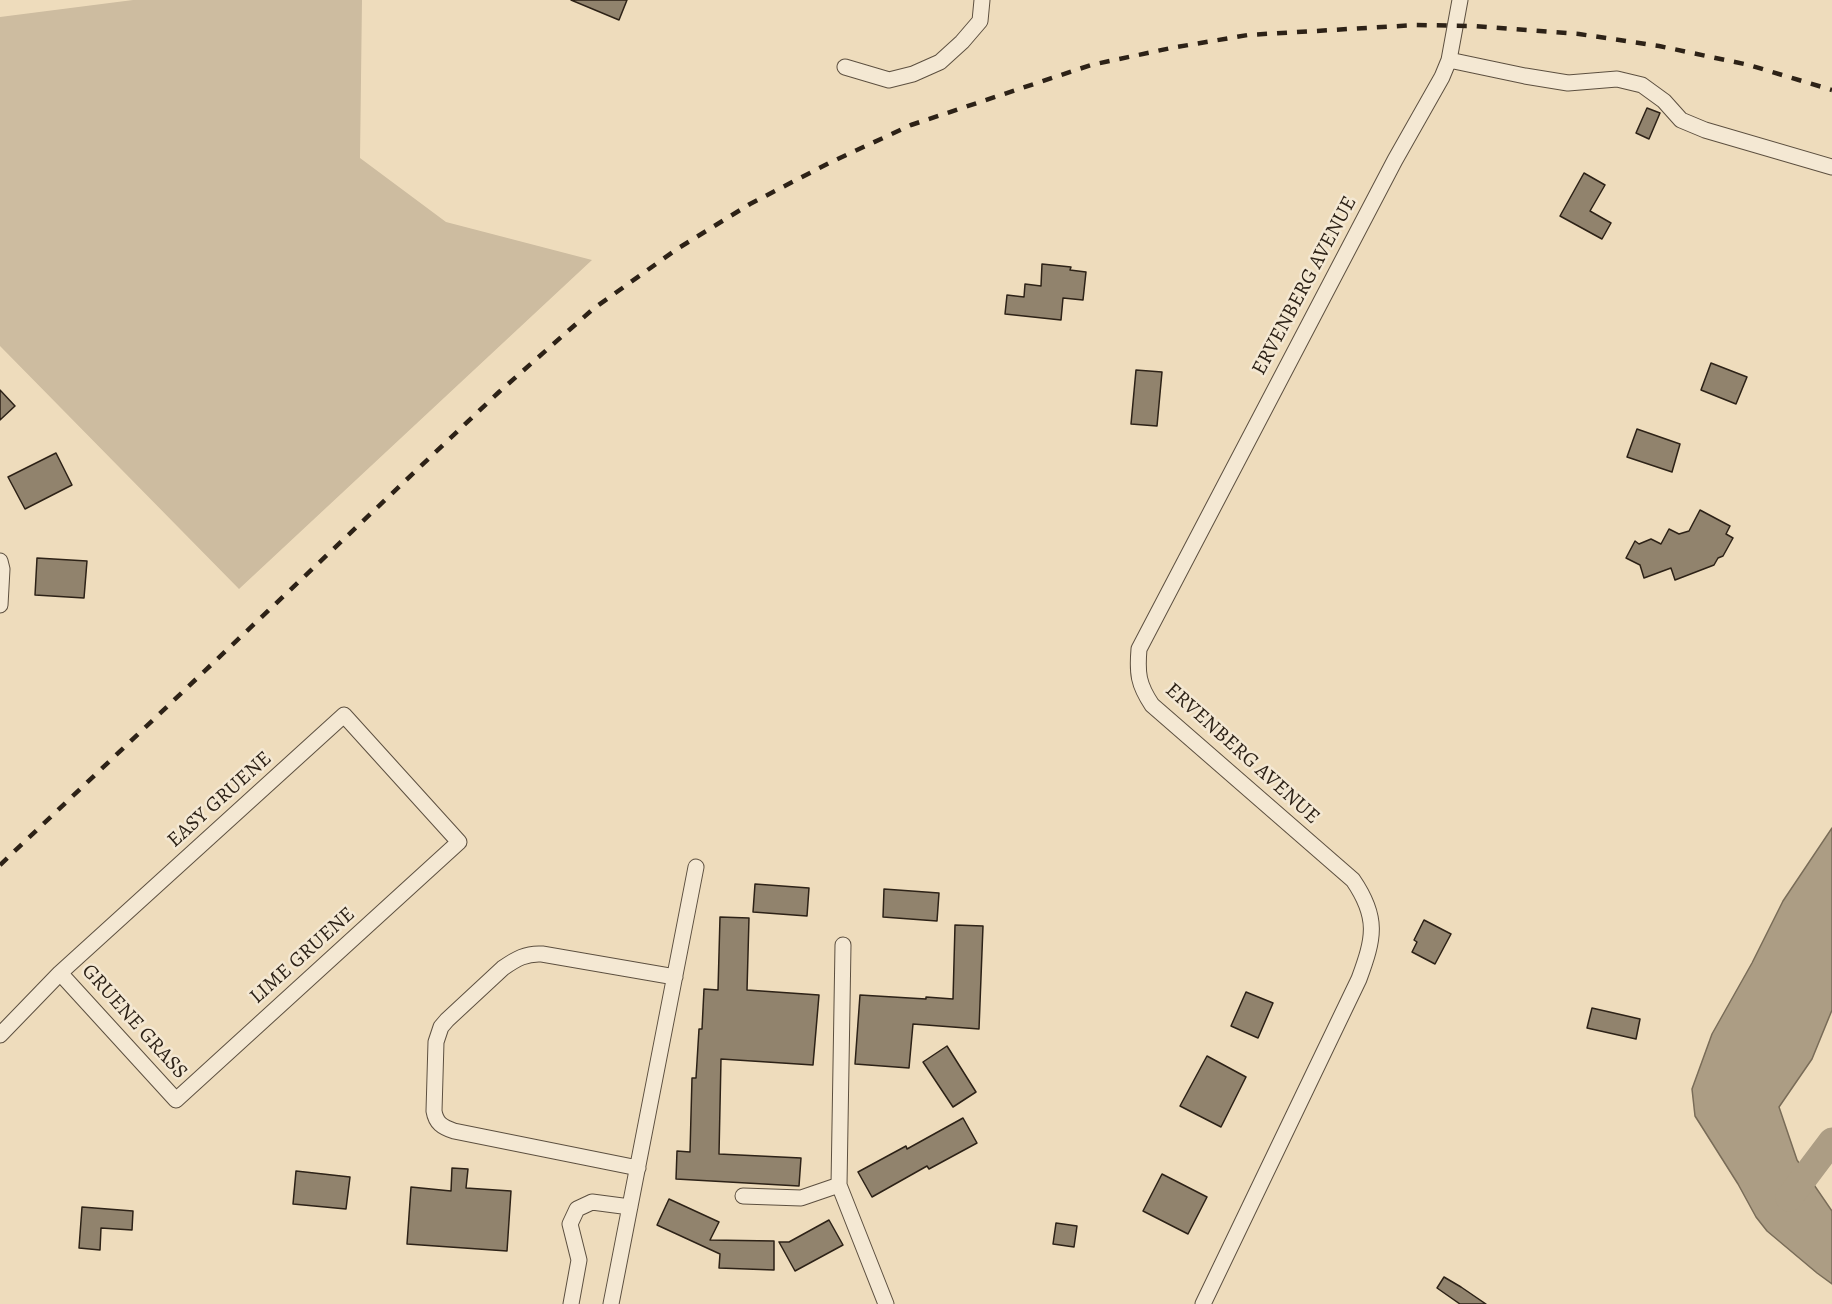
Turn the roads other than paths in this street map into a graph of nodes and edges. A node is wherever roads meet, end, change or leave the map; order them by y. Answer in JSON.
{"nodes":[{"id":1,"x":982,"y":0,"type":"edge"},
{"id":2,"x":1460,"y":0,"type":"edge"},
{"id":3,"x":1449,"y":60,"type":"junction"},
{"id":4,"x":845,"y":68,"type":"dead end"},
{"id":5,"x":1832,"y":167,"type":"edge"},
{"id":6,"x":0,"y":561,"type":"edge"},
{"id":7,"x":0,"y":605,"type":"edge"},
{"id":8,"x":459,"y":842,"type":"joint"},
{"id":9,"x":696,"y":867,"type":"dead end"},
{"id":10,"x":843,"y":945,"type":"dead end"},
{"id":11,"x":60,"y":973,"type":"junction"},
{"id":12,"x":675,"y":977,"type":"junction"},
{"id":13,"x":0,"y":1035,"type":"edge"},
{"id":14,"x":176,"y":1100,"type":"joint"},
{"id":15,"x":638,"y":1168,"type":"junction"},
{"id":16,"x":838,"y":1185,"type":"junction"},
{"id":17,"x":743,"y":1196,"type":"dead end"},
{"id":18,"x":630,"y":1207,"type":"junction"},
{"id":19,"x":571,"y":1304,"type":"edge"},
{"id":20,"x":611,"y":1304,"type":"edge"},
{"id":21,"x":886,"y":1304,"type":"edge"},
{"id":22,"x":1203,"y":1304,"type":"edge"}],
"edges":[{"from":1,"to":4,"type":"street"},
{"from":2,"to":3,"type":"street","name":"ERVENBERG AVENUE"},
{"from":3,"to":5,"type":"street"},
{"from":3,"to":22,"type":"street","name":"ERVENBERG AVENUE"},
{"from":6,"to":7,"type":"street"},
{"from":8,"to":11,"type":"street","name":"EASY GRUENE"},
{"from":8,"to":14,"type":"street","name":"LIME GRUENE"},
{"from":9,"to":12,"type":"street"},
{"from":10,"to":16,"type":"street"},
{"from":11,"to":13,"type":"street","name":"EASY GRUENE"},
{"from":11,"to":14,"type":"street","name":"GRUENE GRASS"},
{"from":12,"to":15,"type":"street"},
{"from":12,"to":15,"type":"street"},
{"from":15,"to":18,"type":"street"},
{"from":16,"to":17,"type":"street"},
{"from":16,"to":21,"type":"street"},
{"from":18,"to":19,"type":"street"},
{"from":18,"to":20,"type":"street"}]}
